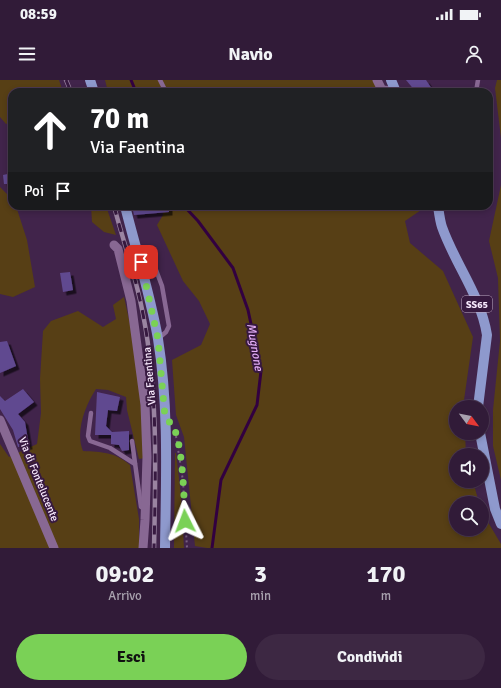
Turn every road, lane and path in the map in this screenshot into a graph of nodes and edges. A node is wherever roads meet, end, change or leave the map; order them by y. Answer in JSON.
{"nodes":[{"id":1,"x":126,"y":210,"type":"edge"},
{"id":2,"x":439,"y":210,"type":"edge"},
{"id":3,"x":114,"y":245,"type":"dead end"},
{"id":4,"x":150,"y":254,"type":"dead end"},
{"id":5,"x":158,"y":339,"type":"junction"},
{"id":6,"x":479,"y":400,"type":"edge"},
{"id":7,"x":91,"y":413,"type":"dead end"},
{"id":8,"x":0,"y":420,"type":"edge"},
{"id":9,"x":175,"y":432,"type":"dead end"},
{"id":10,"x":132,"y":442,"type":"dead end"},
{"id":11,"x":135,"y":464,"type":"junction"},
{"id":12,"x":489,"y":469,"type":"edge"},
{"id":13,"x":489,"y":477,"type":"edge"},
{"id":14,"x":501,"y":501,"type":"edge"},
{"id":15,"x":146,"y":509,"type":"junction"},
{"id":16,"x":501,"y":524,"type":"edge"},
{"id":17,"x":54,"y":548,"type":"edge"},
{"id":18,"x":143,"y":548,"type":"edge"},
{"id":19,"x":165,"y":548,"type":"edge"},
{"id":20,"x":187,"y":548,"type":"edge"}],
"edges":[{"from":1,"to":5,"type":"main road","name":"Via Faentina"},
{"from":2,"to":6,"type":"main road","number":"SS65"},
{"from":3,"to":15,"type":"street","name":"Via Faentina"},
{"from":4,"to":5,"type":"lane"},
{"from":5,"to":19,"type":"main road","name":"Via Faentina"},
{"from":7,"to":11,"type":"lane"},
{"from":8,"to":17,"type":"street","name":"Via di Fontelucente"},
{"from":9,"to":20,"type":"path"},
{"from":10,"to":11,"type":"lane"},
{"from":11,"to":15,"type":"lane"},
{"from":12,"to":14,"type":"main road"},
{"from":13,"to":16,"type":"main road"},
{"from":15,"to":18,"type":"street","name":"Via Faentina"}]}
